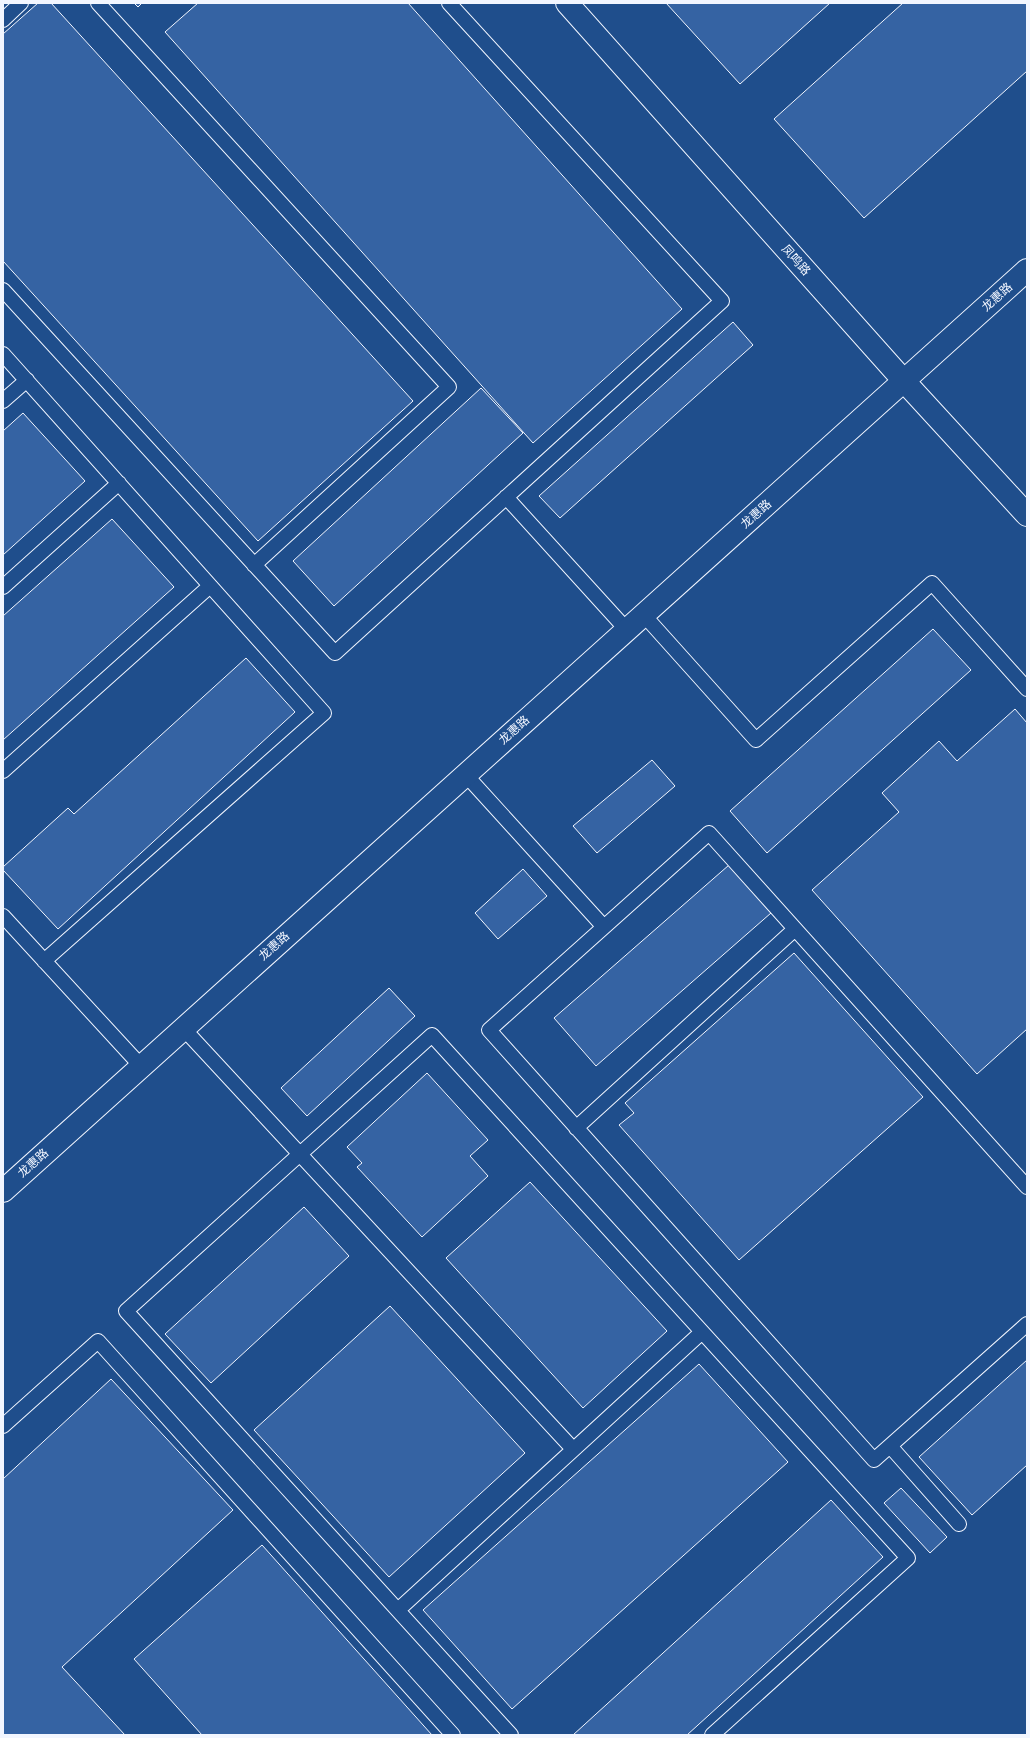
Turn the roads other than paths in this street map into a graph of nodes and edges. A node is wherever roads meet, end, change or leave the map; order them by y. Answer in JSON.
{"nodes":[{"id":1,"x":21,"y":3,"type":"edge"},
{"id":2,"x":98,"y":3,"type":"edge"},
{"id":3,"x":449,"y":3,"type":"edge"},
{"id":4,"x":567,"y":3,"type":"edge"},
{"id":5,"x":3,"y":20,"type":"edge"},
{"id":6,"x":1027,"y":270,"type":"edge"},
{"id":7,"x":3,"y":290,"type":"edge"},
{"id":8,"x":3,"y":354,"type":"edge"},
{"id":9,"x":26,"y":380,"type":"junction"},
{"id":10,"x":904,"y":381,"type":"junction"},
{"id":11,"x":3,"y":401,"type":"edge"},
{"id":12,"x":119,"y":483,"type":"junction"},
{"id":13,"x":506,"y":497,"type":"junction"},
{"id":14,"x":1027,"y":515,"type":"edge"},
{"id":15,"x":254,"y":565,"type":"junction"},
{"id":16,"x":210,"y":586,"type":"junction"},
{"id":17,"x":3,"y":587,"type":"edge"},
{"id":18,"x":643,"y":614,"type":"junction"},
{"id":19,"x":626,"y":629,"type":"junction"},
{"id":20,"x":1027,"y":689,"type":"edge"},
{"id":21,"x":3,"y":771,"type":"edge"},
{"id":22,"x":465,"y":774,"type":"junction"},
{"id":23,"x":3,"y":916,"type":"edge"},
{"id":24,"x":604,"y":927,"type":"junction"},
{"id":25,"x":795,"y":929,"type":"junction"},
{"id":26,"x":44,"y":961,"type":"junction"},
{"id":27,"x":183,"y":1028,"type":"junction"},
{"id":28,"x":141,"y":1066,"type":"junction"},
{"id":29,"x":576,"y":1128,"type":"junction"},
{"id":30,"x":300,"y":1154,"type":"junction"},
{"id":31,"x":1027,"y":1187,"type":"edge"},
{"id":32,"x":3,"y":1190,"type":"edge"},
{"id":33,"x":1027,"y":1324,"type":"edge"},
{"id":34,"x":702,"y":1332,"type":"junction"},
{"id":35,"x":3,"y":1426,"type":"edge"},
{"id":36,"x":890,"y":1446,"type":"junction"},
{"id":37,"x":573,"y":1449,"type":"junction"},
{"id":38,"x":959,"y":1524,"type":"dead end"},
{"id":39,"x":398,"y":1610,"type":"junction"},
{"id":40,"x":453,"y":1735,"type":"edge"},
{"id":41,"x":511,"y":1735,"type":"edge"},
{"id":42,"x":712,"y":1735,"type":"edge"}],
"edges":[{"from":1,"to":5,"type":"lane"},
{"from":2,"to":15,"type":"lane"},
{"from":3,"to":13,"type":"lane"},
{"from":4,"to":10,"type":"street","name":"凤鸣路"},
{"from":6,"to":10,"type":"street","name":"龙惠路"},
{"from":7,"to":15,"type":"lane"},
{"from":8,"to":9,"type":"lane"},
{"from":9,"to":11,"type":"lane"},
{"from":9,"to":12,"type":"lane"},
{"from":10,"to":14,"type":"street","name":"凤鸣路"},
{"from":10,"to":18,"type":"street","name":"龙惠路"},
{"from":12,"to":16,"type":"lane"},
{"from":12,"to":17,"type":"lane"},
{"from":13,"to":15,"type":"lane"},
{"from":13,"to":19,"type":"lane"},
{"from":16,"to":21,"type":"lane"},
{"from":16,"to":26,"type":"lane"},
{"from":18,"to":19,"type":"street","name":"龙惠路"},
{"from":18,"to":20,"type":"lane"},
{"from":19,"to":22,"type":"street","name":"龙惠路"},
{"from":22,"to":24,"type":"lane"},
{"from":22,"to":27,"type":"street","name":"龙惠路"},
{"from":23,"to":26,"type":"lane"},
{"from":24,"to":25,"type":"lane"},
{"from":24,"to":29,"type":"lane"},
{"from":25,"to":29,"type":"lane"},
{"from":25,"to":31,"type":"lane"},
{"from":26,"to":28,"type":"lane"},
{"from":27,"to":28,"type":"street","name":"龙惠路"},
{"from":27,"to":30,"type":"lane"},
{"from":28,"to":32,"type":"street","name":"龙惠路"},
{"from":29,"to":36,"type":"lane"},
{"from":30,"to":34,"type":"lane"},
{"from":30,"to":37,"type":"lane"},
{"from":30,"to":39,"type":"lane"},
{"from":33,"to":36,"type":"lane"},
{"from":34,"to":37,"type":"lane"},
{"from":34,"to":42,"type":"lane"},
{"from":35,"to":40,"type":"lane"},
{"from":36,"to":38,"type":"lane"},
{"from":37,"to":39,"type":"lane"},
{"from":39,"to":41,"type":"lane"}]}
